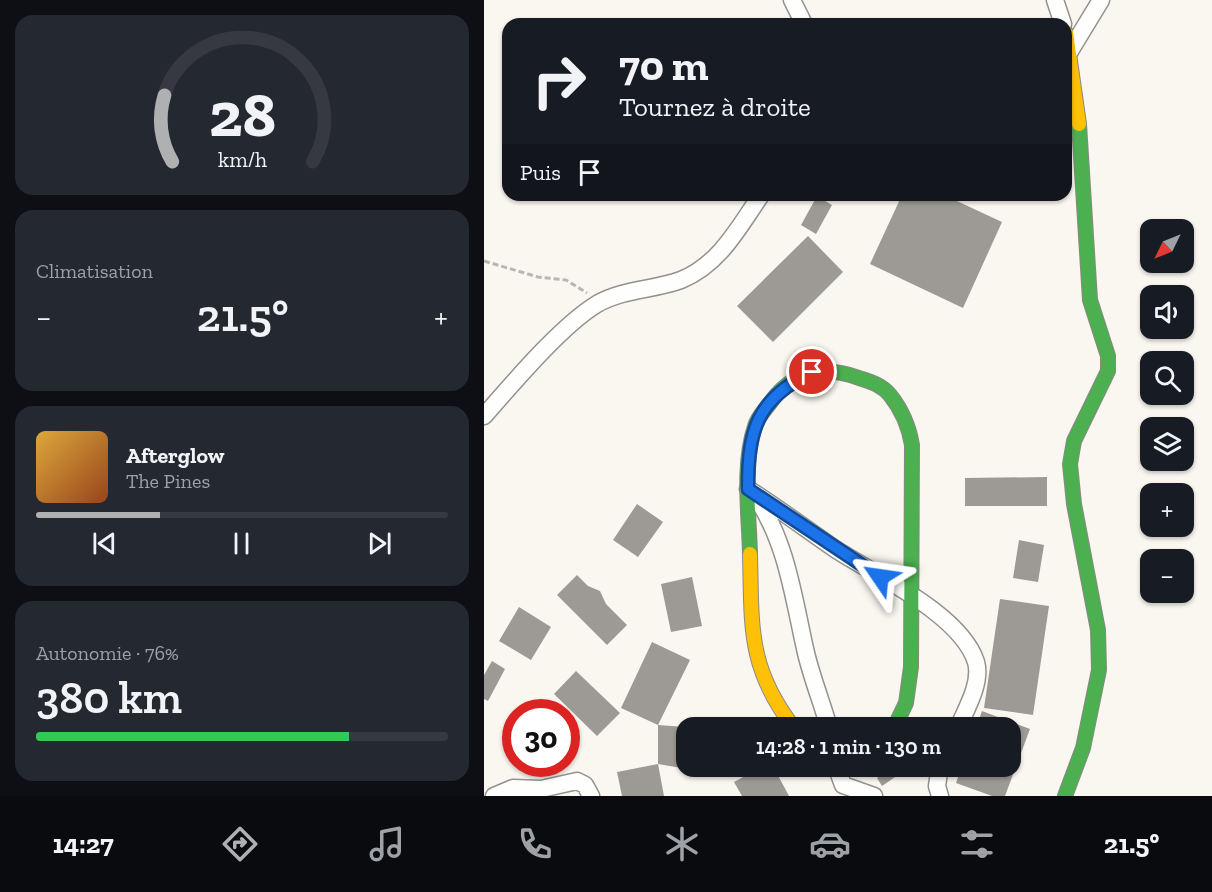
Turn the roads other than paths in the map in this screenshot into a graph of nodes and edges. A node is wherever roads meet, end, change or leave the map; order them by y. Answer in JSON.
{"nodes":[{"id":1,"x":792,"y":0,"type":"edge"},
{"id":2,"x":1055,"y":0,"type":"edge"},
{"id":3,"x":1101,"y":0,"type":"edge"},
{"id":4,"x":801,"y":18,"type":"edge"},
{"id":5,"x":1061,"y":18,"type":"edge"},
{"id":6,"x":1072,"y":48,"type":"edge"},
{"id":7,"x":1072,"y":80,"type":"edge"},
{"id":8,"x":757,"y":201,"type":"edge"},
{"id":9,"x":484,"y":416,"type":"edge"},
{"id":10,"x":748,"y":489,"type":"junction"},
{"id":11,"x":910,"y":592,"type":"junction"},
{"id":12,"x":786,"y":717,"type":"edge"},
{"id":13,"x":826,"y":717,"type":"edge"},
{"id":14,"x":901,"y":717,"type":"edge"},
{"id":15,"x":962,"y":717,"type":"edge"},
{"id":16,"x":841,"y":777,"type":"edge"},
{"id":17,"x":938,"y":777,"type":"edge"},
{"id":18,"x":494,"y":796,"type":"edge"},
{"id":19,"x":591,"y":796,"type":"edge"},
{"id":20,"x":874,"y":796,"type":"edge"},
{"id":21,"x":940,"y":796,"type":"edge"},
{"id":22,"x":1065,"y":796,"type":"edge"}],
"edges":[{"from":1,"to":4,"type":"street"},
{"from":2,"to":5,"type":"street"},
{"from":3,"to":6,"type":"street"},
{"from":7,"to":22,"type":"street"},
{"from":8,"to":9,"type":"street"},
{"from":10,"to":11,"type":"street"},
{"from":10,"to":11,"type":"street"},
{"from":10,"to":12,"type":"street"},
{"from":10,"to":13,"type":"street"},
{"from":11,"to":14,"type":"street"},
{"from":11,"to":15,"type":"street"},
{"from":16,"to":20,"type":"street"},
{"from":17,"to":21,"type":"street"},
{"from":18,"to":19,"type":"street"}]}
